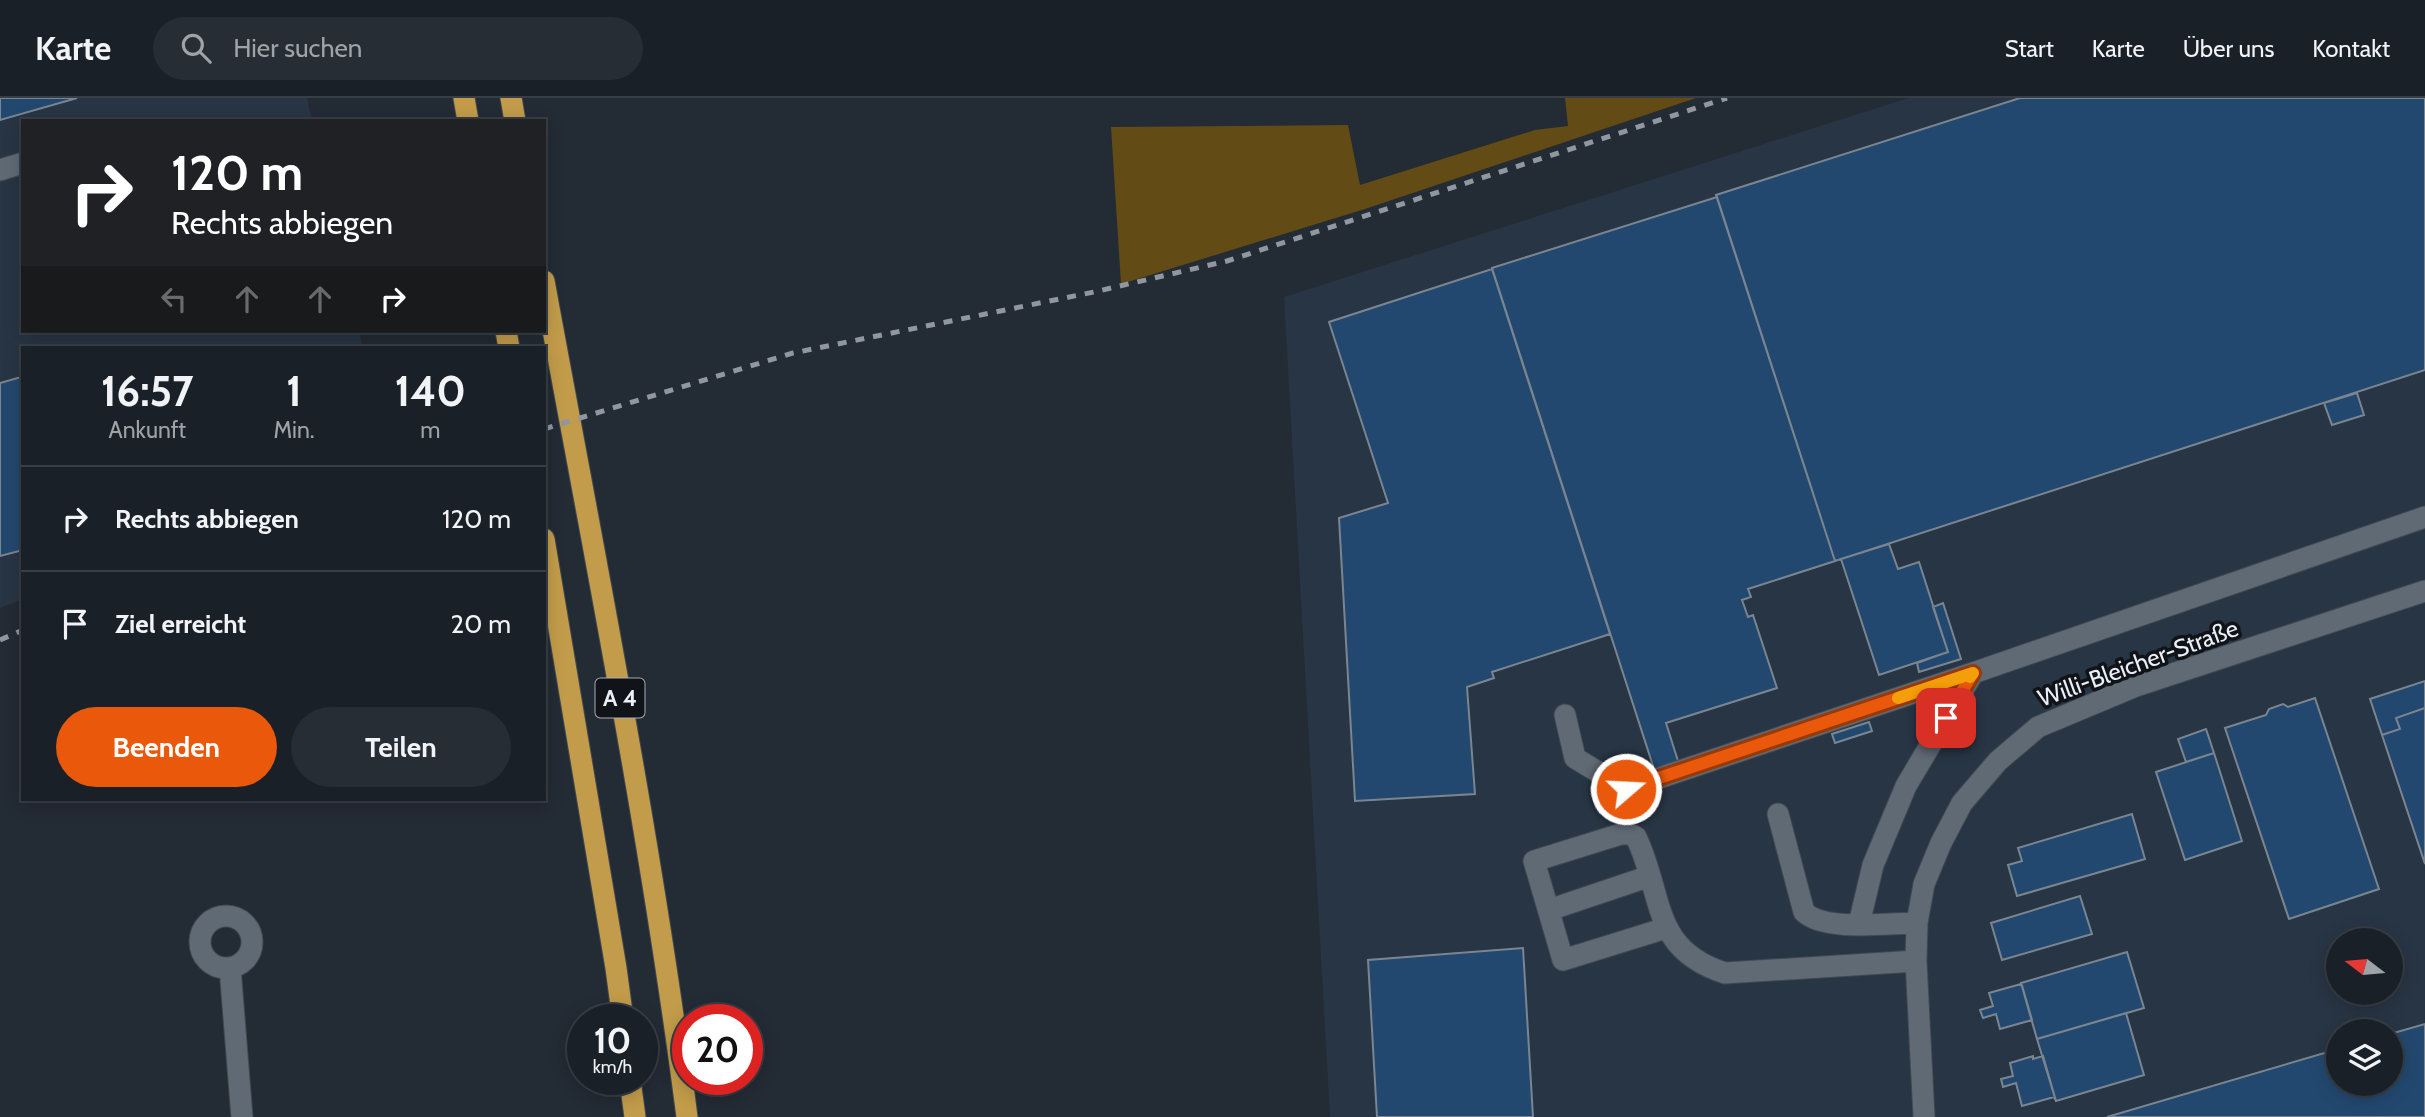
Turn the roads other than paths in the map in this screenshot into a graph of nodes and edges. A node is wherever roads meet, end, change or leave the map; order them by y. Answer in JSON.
{"nodes":[{"id":1,"x":464,"y":98,"type":"edge"},
{"id":2,"x":511,"y":98,"type":"edge"},
{"id":3,"x":468,"y":119,"type":"edge"},
{"id":4,"x":515,"y":119,"type":"edge"},
{"id":5,"x":21,"y":164,"type":"edge"},
{"id":6,"x":0,"y":170,"type":"edge"},
{"id":7,"x":546,"y":292,"type":"edge"},
{"id":8,"x":2425,"y":517,"type":"edge"},
{"id":9,"x":546,"y":552,"type":"edge"},
{"id":10,"x":2425,"y":591,"type":"edge"},
{"id":11,"x":1973,"y":673,"type":"junction"},
{"id":12,"x":1565,"y":715,"type":"dead end"},
{"id":13,"x":1778,"y":814,"type":"dead end"},
{"id":14,"x":1650,"y":876,"type":"junction"},
{"id":15,"x":1549,"y":910,"type":"junction"},
{"id":16,"x":1917,"y":923,"type":"junction"},
{"id":17,"x":1859,"y":924,"type":"junction"},
{"id":18,"x":1667,"y":928,"type":"junction"},
{"id":19,"x":1916,"y":961,"type":"junction"},
{"id":20,"x":230,"y":968,"type":"dead end"},
{"id":21,"x":621,"y":1004,"type":"edge"},
{"id":22,"x":632,"y":1095,"type":"edge"},
{"id":23,"x":242,"y":1117,"type":"edge"},
{"id":24,"x":635,"y":1117,"type":"edge"},
{"id":25,"x":687,"y":1117,"type":"edge"},
{"id":26,"x":1924,"y":1117,"type":"edge"}],
"edges":[{"from":1,"to":3,"type":"highway"},
{"from":2,"to":4,"type":"highway"},
{"from":5,"to":6,"type":"street"},
{"from":7,"to":25,"type":"highway","number":"A 4"},
{"from":8,"to":11,"type":"street"},
{"from":9,"to":21,"type":"highway","number":"A 4"},
{"from":10,"to":16,"type":"street","name":"Willi-Bleicher-Straße"},
{"from":11,"to":12,"type":"street"},
{"from":11,"to":17,"type":"street"},
{"from":13,"to":17,"type":"street"},
{"from":14,"to":15,"type":"street"},
{"from":14,"to":15,"type":"street"},
{"from":14,"to":18,"type":"street"},
{"from":15,"to":18,"type":"street"},
{"from":16,"to":17,"type":"street"},
{"from":16,"to":19,"type":"street","name":"Willi-Bleicher-Straße"},
{"from":18,"to":19,"type":"street"},
{"from":19,"to":26,"type":"street","name":"Willi-Bleicher-Straße"},
{"from":20,"to":23,"type":"street"},
{"from":22,"to":24,"type":"highway"}]}
